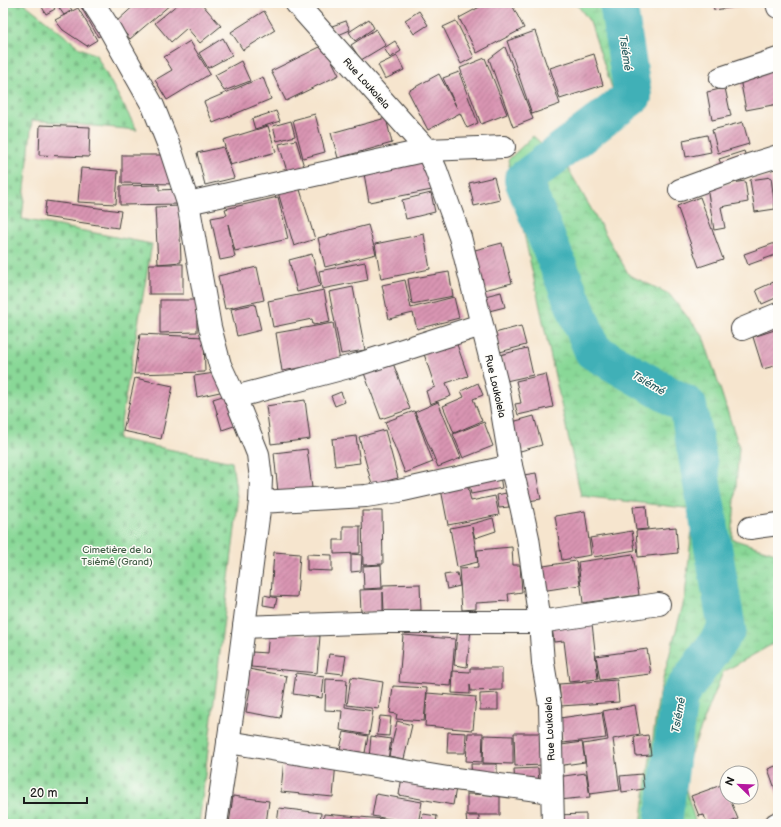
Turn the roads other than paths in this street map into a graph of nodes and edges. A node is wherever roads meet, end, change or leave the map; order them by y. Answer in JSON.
{"nodes":[{"id":1,"x":93,"y":3,"type":"edge"},
{"id":2,"x":296,"y":3,"type":"edge"},
{"id":3,"x":776,"y":3,"type":"edge"},
{"id":4,"x":778,"y":7,"type":"edge"},
{"id":5,"x":778,"y":59,"type":"edge"},
{"id":6,"x":721,"y":78,"type":"dead end"},
{"id":7,"x":504,"y":146,"type":"dead end"},
{"id":8,"x":427,"y":150,"type":"junction"},
{"id":9,"x":778,"y":156,"type":"edge"},
{"id":10,"x":680,"y":190,"type":"dead end"},
{"id":11,"x":188,"y":204,"type":"junction"},
{"id":12,"x":778,"y":314,"type":"edge"},
{"id":13,"x":481,"y":325,"type":"junction"},
{"id":14,"x":742,"y":329,"type":"dead end"},
{"id":15,"x":235,"y":397,"type":"junction"},
{"id":16,"x":511,"y":466,"type":"junction"},
{"id":17,"x":260,"y":502,"type":"junction"},
{"id":18,"x":778,"y":524,"type":"edge"},
{"id":19,"x":750,"y":528,"type":"dead end"},
{"id":20,"x":659,"y":604,"type":"dead end"},
{"id":21,"x":540,"y":622,"type":"junction"},
{"id":22,"x":244,"y":627,"type":"junction"},
{"id":23,"x":228,"y":742,"type":"junction"},
{"id":24,"x":552,"y":792,"type":"junction"},
{"id":25,"x":216,"y":824,"type":"edge"},
{"id":26,"x":553,"y":824,"type":"edge"}],
"edges":[{"from":1,"to":11,"type":"street"},
{"from":2,"to":8,"type":"street","name":"Rue Loukolela"},
{"from":3,"to":4,"type":"street"},
{"from":5,"to":6,"type":"street"},
{"from":7,"to":8,"type":"street"},
{"from":8,"to":11,"type":"street"},
{"from":8,"to":13,"type":"street","name":"Rue Loukolela"},
{"from":9,"to":10,"type":"street"},
{"from":11,"to":15,"type":"street"},
{"from":12,"to":14,"type":"street"},
{"from":13,"to":15,"type":"street"},
{"from":13,"to":16,"type":"street","name":"Rue Loukolela"},
{"from":15,"to":17,"type":"street"},
{"from":16,"to":17,"type":"street"},
{"from":16,"to":21,"type":"street","name":"Rue Loukolela"},
{"from":17,"to":22,"type":"street"},
{"from":18,"to":19,"type":"street"},
{"from":20,"to":21,"type":"street"},
{"from":21,"to":22,"type":"street"},
{"from":21,"to":24,"type":"street","name":"Rue Loukolela"},
{"from":22,"to":23,"type":"street"},
{"from":23,"to":24,"type":"street"},
{"from":23,"to":25,"type":"street"},
{"from":24,"to":26,"type":"street","name":"Rue Loukolela"}]}
